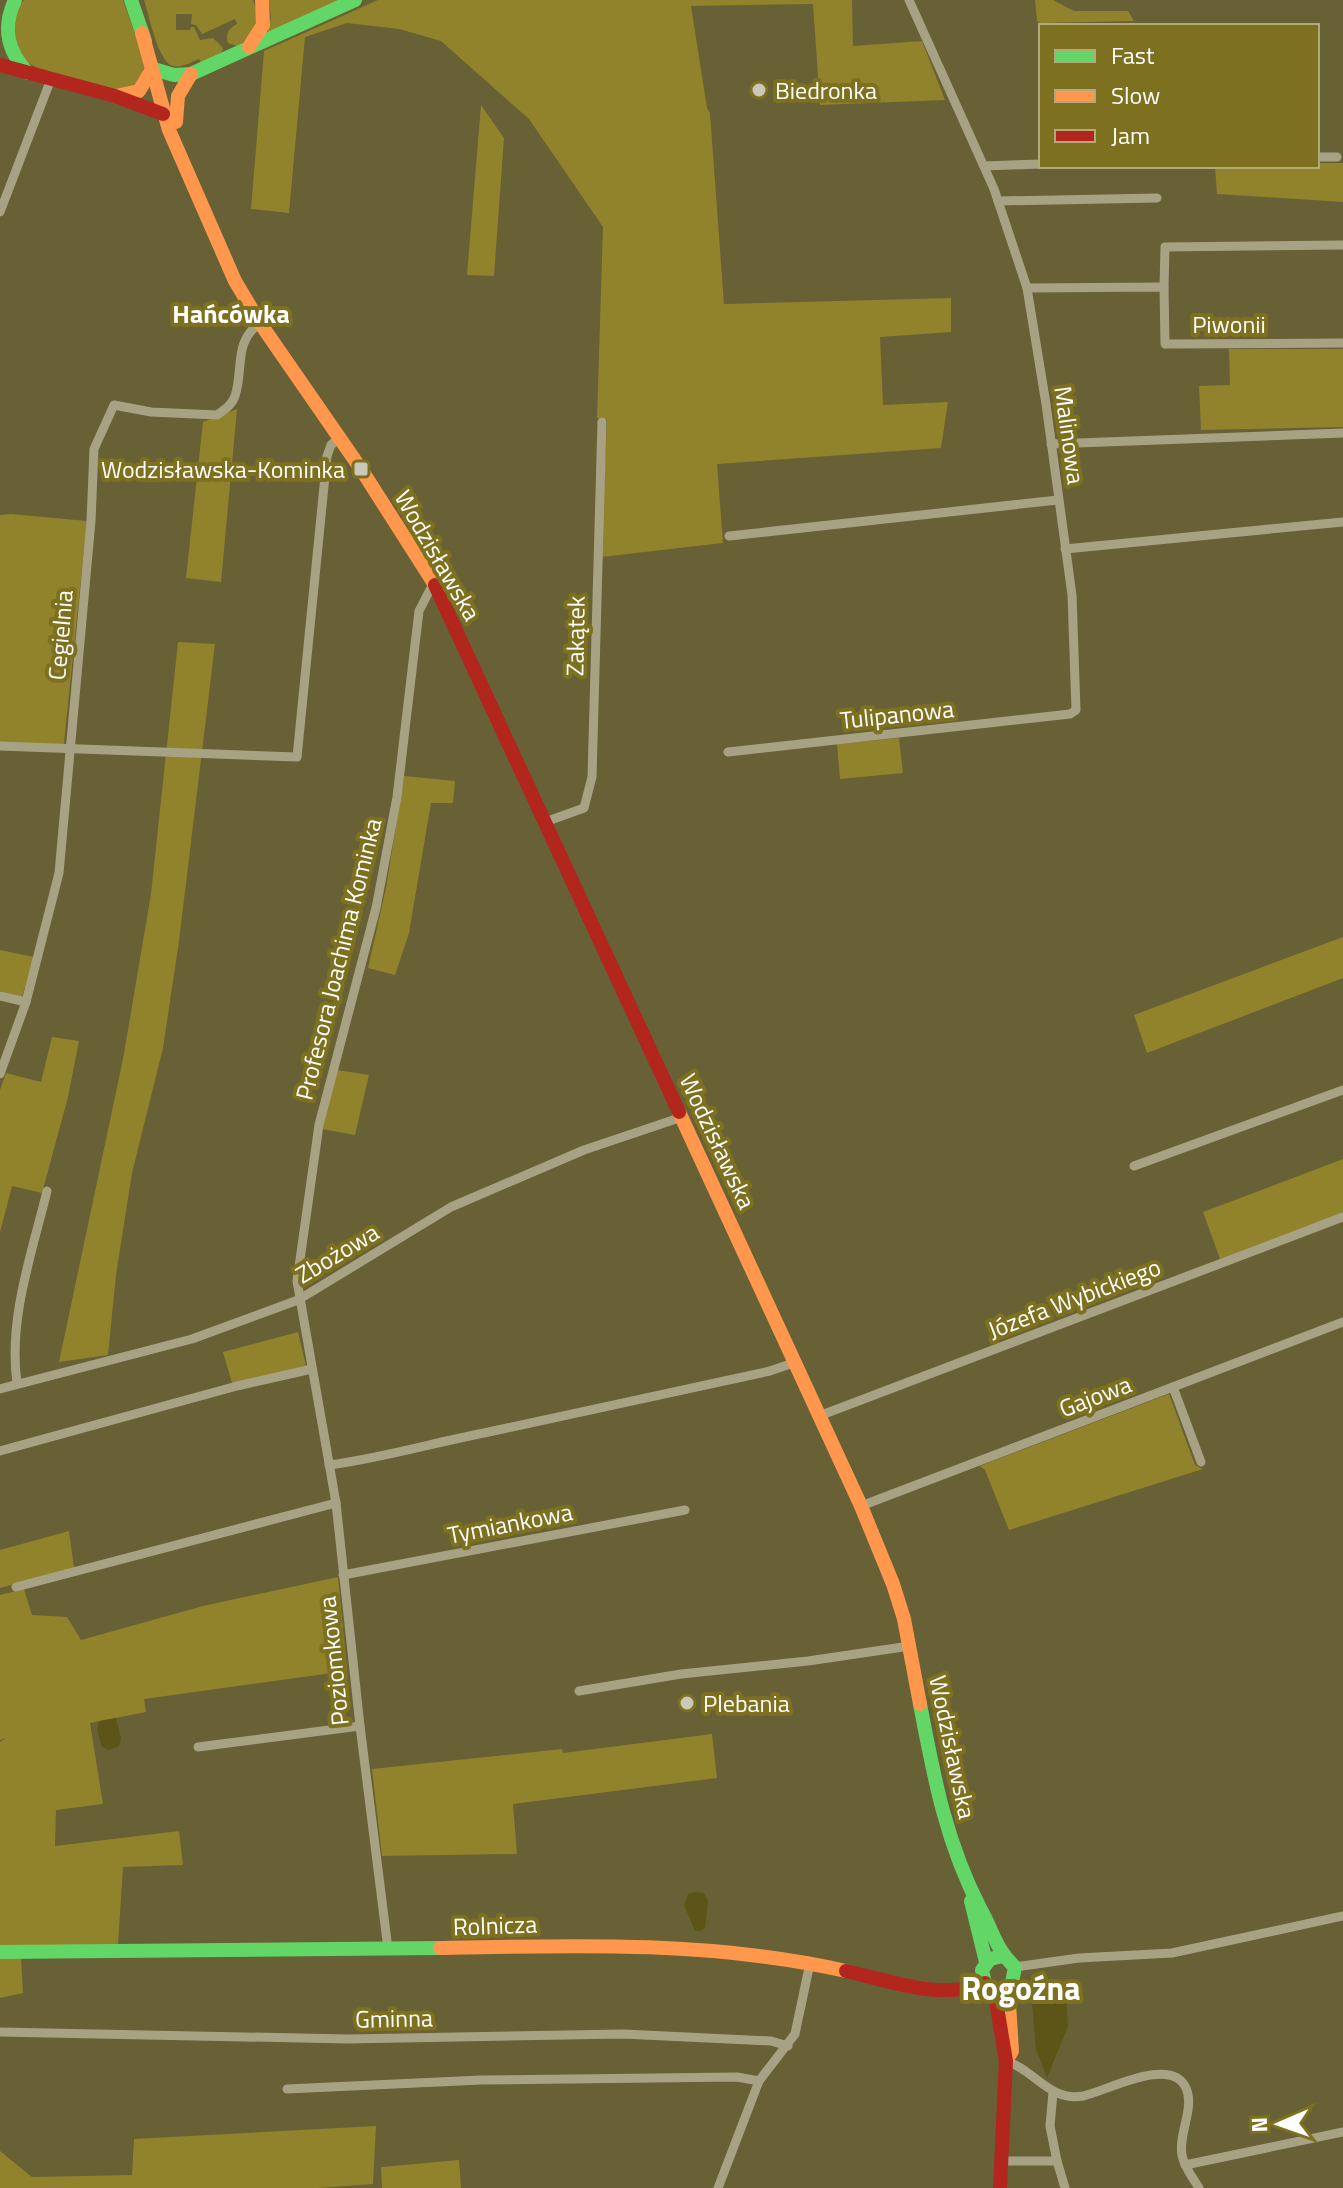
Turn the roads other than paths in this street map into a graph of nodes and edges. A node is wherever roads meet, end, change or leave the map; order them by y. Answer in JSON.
{"nodes":[{"id":1,"x":15,"y":0,"type":"edge"},
{"id":2,"x":131,"y":0,"type":"edge"},
{"id":3,"x":262,"y":0,"type":"edge"},
{"id":4,"x":355,"y":0,"type":"edge"},
{"id":5,"x":912,"y":3,"type":"edge"},
{"id":6,"x":249,"y":47,"type":"junction"},
{"id":7,"x":0,"y":65,"type":"edge"},
{"id":8,"x":154,"y":70,"type":"junction"},
{"id":9,"x":29,"y":73,"type":"junction"},
{"id":10,"x":191,"y":74,"type":"junction"},
{"id":11,"x":51,"y":79,"type":"junction"},
{"id":12,"x":115,"y":96,"type":"junction"},
{"id":13,"x":170,"y":118,"type":"junction"},
{"id":14,"x":1319,"y":157,"type":"edge"},
{"id":15,"x":1337,"y":157,"type":"dead end"},
{"id":16,"x":1039,"y":164,"type":"edge"},
{"id":17,"x":984,"y":166,"type":"junction"},
{"id":18,"x":1157,"y":198,"type":"dead end"},
{"id":19,"x":998,"y":201,"type":"junction"},
{"id":20,"x":0,"y":212,"type":"edge"},
{"id":21,"x":1343,"y":245,"type":"edge"},
{"id":22,"x":1164,"y":287,"type":"junction"},
{"id":23,"x":1027,"y":288,"type":"junction"},
{"id":24,"x":260,"y":323,"type":"junction"},
{"id":25,"x":1343,"y":343,"type":"edge"},
{"id":26,"x":602,"y":422,"type":"dead end"},
{"id":27,"x":1343,"y":433,"type":"edge"},
{"id":28,"x":339,"y":438,"type":"junction"},
{"id":29,"x":1051,"y":444,"type":"junction"},
{"id":30,"x":1058,"y":500,"type":"junction"},
{"id":31,"x":1343,"y":522,"type":"edge"},
{"id":32,"x":729,"y":536,"type":"dead end"},
{"id":33,"x":1065,"y":549,"type":"junction"},
{"id":34,"x":434,"y":582,"type":"junction"},
{"id":35,"x":1070,"y":714,"type":"joint"},
{"id":36,"x":0,"y":746,"type":"edge"},
{"id":37,"x":69,"y":749,"type":"junction"},
{"id":38,"x":728,"y":752,"type":"dead end"},
{"id":39,"x":545,"y":822,"type":"junction"},
{"id":40,"x":0,"y":996,"type":"edge"},
{"id":41,"x":26,"y":1002,"type":"junction"},
{"id":42,"x":0,"y":1074,"type":"edge"},
{"id":43,"x":1343,"y":1090,"type":"edge"},
{"id":44,"x":682,"y":1117,"type":"junction"},
{"id":45,"x":1134,"y":1166,"type":"dead end"},
{"id":46,"x":47,"y":1191,"type":"dead end"},
{"id":47,"x":1343,"y":1217,"type":"edge"},
{"id":48,"x":298,"y":1300,"type":"junction"},
{"id":49,"x":1343,"y":1322,"type":"edge"},
{"id":50,"x":796,"y":1362,"type":"junction"},
{"id":51,"x":312,"y":1369,"type":"junction"},
{"id":52,"x":17,"y":1383,"type":"junction"},
{"id":53,"x":1173,"y":1387,"type":"junction"},
{"id":54,"x":0,"y":1389,"type":"edge"},
{"id":55,"x":819,"y":1416,"type":"junction"},
{"id":56,"x":0,"y":1451,"type":"edge"},
{"id":57,"x":1201,"y":1462,"type":"dead end"},
{"id":58,"x":329,"y":1465,"type":"junction"},
{"id":59,"x":336,"y":1503,"type":"junction"},
{"id":60,"x":861,"y":1506,"type":"junction"},
{"id":61,"x":685,"y":1510,"type":"dead end"},
{"id":62,"x":343,"y":1575,"type":"junction"},
{"id":63,"x":16,"y":1587,"type":"dead end"},
{"id":64,"x":910,"y":1646,"type":"junction"},
{"id":65,"x":579,"y":1691,"type":"dead end"},
{"id":66,"x":360,"y":1726,"type":"junction"},
{"id":67,"x":198,"y":1747,"type":"dead end"},
{"id":68,"x":972,"y":1896,"type":"junction"},
{"id":69,"x":1343,"y":1916,"type":"edge"},
{"id":70,"x":388,"y":1949,"type":"junction"},
{"id":71,"x":0,"y":1952,"type":"edge"},
{"id":72,"x":1003,"y":1956,"type":"junction"},
{"id":73,"x":986,"y":1962,"type":"junction"},
{"id":74,"x":810,"y":1963,"type":"junction"},
{"id":75,"x":1015,"y":1967,"type":"junction"},
{"id":76,"x":996,"y":1986,"type":"junction"},
{"id":77,"x":0,"y":2032,"type":"edge"},
{"id":78,"x":788,"y":2046,"type":"junction"},
{"id":79,"x":1006,"y":2061,"type":"junction"},
{"id":80,"x":759,"y":2081,"type":"junction"},
{"id":81,"x":287,"y":2089,"type":"dead end"},
{"id":82,"x":1053,"y":2092,"type":"junction"},
{"id":83,"x":1343,"y":2132,"type":"edge"},
{"id":84,"x":1001,"y":2161,"type":"junction"},
{"id":85,"x":1057,"y":2161,"type":"junction"},
{"id":86,"x":1185,"y":2165,"type":"junction"},
{"id":87,"x":718,"y":2188,"type":"edge"},
{"id":88,"x":1000,"y":2188,"type":"edge"},
{"id":89,"x":1065,"y":2188,"type":"edge"},
{"id":90,"x":1199,"y":2188,"type":"edge"}],
"edges":[{"from":1,"to":9,"type":"main road"},
{"from":2,"to":8,"type":"main road","name":"Wodzisławska"},
{"from":3,"to":6,"type":"main road"},
{"from":4,"to":6,"type":"main road"},
{"from":5,"to":17,"type":"street","name":"Malinowa"},
{"from":6,"to":10,"type":"main road"},
{"from":7,"to":9,"type":"main road"},
{"from":8,"to":10,"type":"main road"},
{"from":8,"to":12,"type":"main road"},
{"from":8,"to":13,"type":"main road","name":"Wodzisławska"},
{"from":9,"to":11,"type":"main road"},
{"from":10,"to":13,"type":"main road"},
{"from":11,"to":12,"type":"main road"},
{"from":11,"to":20,"type":"street"},
{"from":12,"to":13,"type":"main road"},
{"from":13,"to":24,"type":"main road","name":"Wodzisławska"},
{"from":14,"to":15,"type":"street"},
{"from":16,"to":17,"type":"street"},
{"from":17,"to":19,"type":"street","name":"Malinowa"},
{"from":18,"to":19,"type":"street"},
{"from":19,"to":23,"type":"street","name":"Malinowa"},
{"from":21,"to":22,"type":"street"},
{"from":22,"to":23,"type":"street"},
{"from":22,"to":25,"type":"street","name":"Piwonii"},
{"from":23,"to":29,"type":"street","name":"Malinowa"},
{"from":24,"to":28,"type":"main road","name":"Wodzisławska"},
{"from":24,"to":37,"type":"street","name":"Cegielnia"},
{"from":26,"to":39,"type":"street","name":"Zakątek"},
{"from":27,"to":29,"type":"street"},
{"from":28,"to":34,"type":"main road","name":"Wodzisławska"},
{"from":28,"to":37,"type":"street"},
{"from":29,"to":30,"type":"street","name":"Malinowa"},
{"from":30,"to":32,"type":"street"},
{"from":30,"to":33,"type":"street","name":"Malinowa"},
{"from":31,"to":33,"type":"street"},
{"from":33,"to":35,"type":"street","name":"Malinowa"},
{"from":34,"to":39,"type":"main road","name":"Wodzisławska"},
{"from":34,"to":48,"type":"street","name":"Profesora Joachima Kominka"},
{"from":35,"to":38,"type":"street","name":"Tulipanowa"},
{"from":36,"to":37,"type":"street"},
{"from":37,"to":41,"type":"street","name":"Cegielnia"},
{"from":39,"to":44,"type":"main road","name":"Wodzisławska"},
{"from":40,"to":41,"type":"street"},
{"from":41,"to":42,"type":"street","name":"Cegielnia"},
{"from":43,"to":45,"type":"street"},
{"from":44,"to":48,"type":"street","name":"Zbożowa"},
{"from":44,"to":50,"type":"main road","name":"Wodzisławska"},
{"from":46,"to":52,"type":"street"},
{"from":47,"to":55,"type":"street","name":"Józefa Wybickiego"},
{"from":48,"to":51,"type":"street","name":"Poziomkowa"},
{"from":48,"to":52,"type":"street","name":"Zbożowa"},
{"from":49,"to":53,"type":"street","name":"Gajowa"},
{"from":50,"to":55,"type":"main road","name":"Wodzisławska"},
{"from":50,"to":58,"type":"street"},
{"from":51,"to":56,"type":"street"},
{"from":51,"to":58,"type":"street","name":"Poziomkowa"},
{"from":52,"to":54,"type":"street","name":"Zbożowa"},
{"from":53,"to":57,"type":"street"},
{"from":53,"to":60,"type":"street","name":"Gajowa"},
{"from":55,"to":60,"type":"main road","name":"Wodzisławska"},
{"from":58,"to":59,"type":"street","name":"Poziomkowa"},
{"from":59,"to":62,"type":"street","name":"Poziomkowa"},
{"from":59,"to":63,"type":"street"},
{"from":60,"to":64,"type":"main road","name":"Wodzisławska"},
{"from":61,"to":62,"type":"street","name":"Tymiankowa"},
{"from":62,"to":66,"type":"street","name":"Poziomkowa"},
{"from":64,"to":65,"type":"street"},
{"from":64,"to":68,"type":"main road","name":"Wodzisławska"},
{"from":66,"to":67,"type":"street"},
{"from":66,"to":70,"type":"street","name":"Poziomkowa"},
{"from":68,"to":72,"type":"main road","name":"Wodzisławska"},
{"from":68,"to":73,"type":"main road","name":"Wodzisławska"},
{"from":69,"to":75,"type":"street"},
{"from":70,"to":71,"type":"main road","name":"Rolnicza"},
{"from":70,"to":74,"type":"main road","name":"Rolnicza"},
{"from":72,"to":73,"type":"main road"},
{"from":72,"to":75,"type":"main road"},
{"from":73,"to":76,"type":"main road"},
{"from":74,"to":76,"type":"main road","name":"Rolnicza"},
{"from":74,"to":78,"type":"street"},
{"from":75,"to":76,"type":"main road"},
{"from":76,"to":79,"type":"main road"},
{"from":77,"to":78,"type":"street","name":"Gminna"},
{"from":78,"to":80,"type":"street"},
{"from":79,"to":82,"type":"street"},
{"from":79,"to":84,"type":"main road"},
{"from":80,"to":81,"type":"street"},
{"from":80,"to":87,"type":"street"},
{"from":82,"to":85,"type":"street"},
{"from":82,"to":86,"type":"street"},
{"from":83,"to":86,"type":"street"},
{"from":84,"to":85,"type":"street"},
{"from":84,"to":88,"type":"main road"},
{"from":85,"to":89,"type":"street"},
{"from":86,"to":90,"type":"street"}]}
